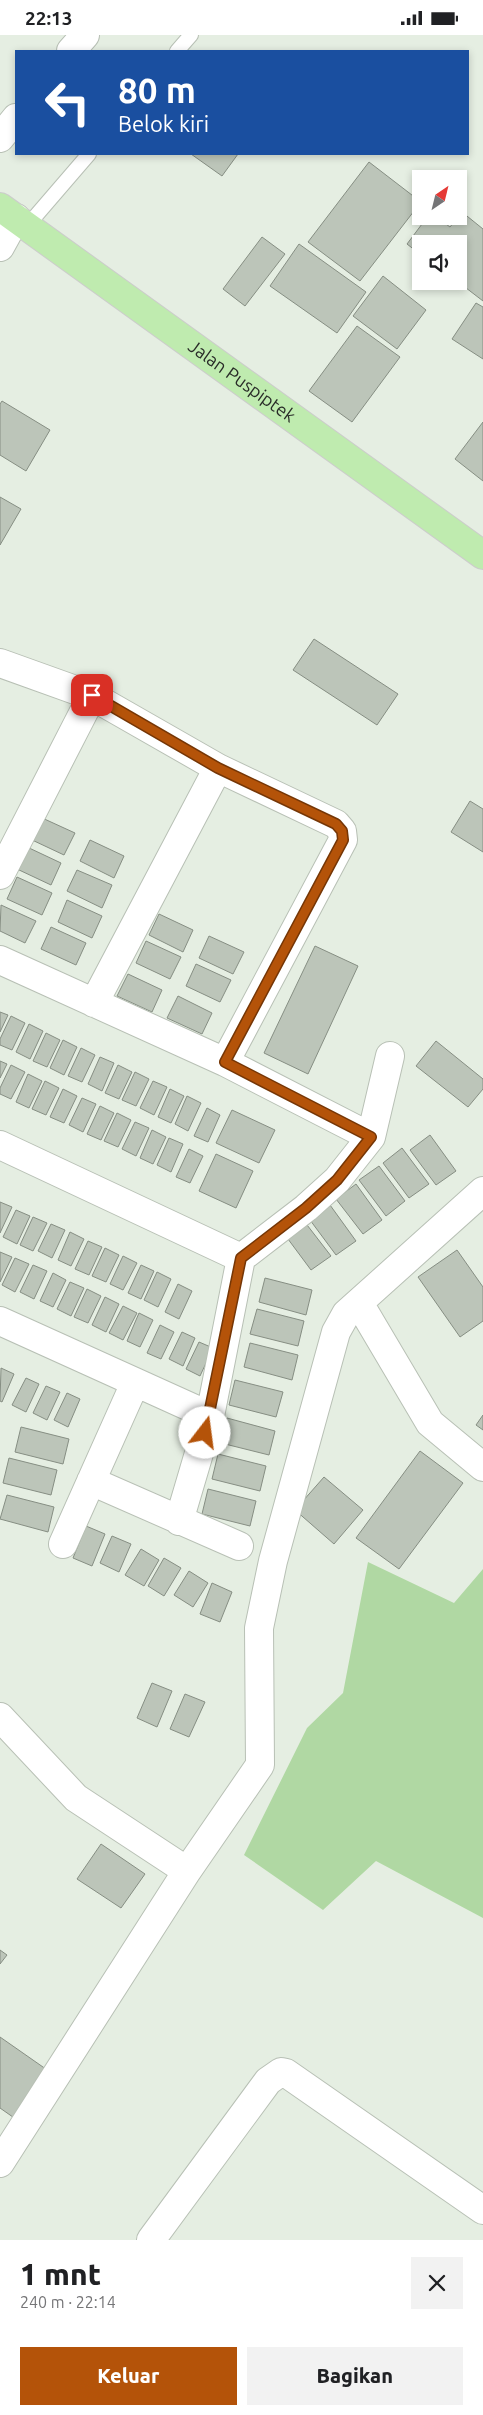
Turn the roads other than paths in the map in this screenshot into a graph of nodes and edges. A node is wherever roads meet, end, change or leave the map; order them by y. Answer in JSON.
{"nodes":[{"id":1,"x":85,"y":35,"type":"edge"},
{"id":2,"x":191,"y":35,"type":"edge"},
{"id":3,"x":72,"y":50,"type":"edge"},
{"id":4,"x":178,"y":50,"type":"edge"},
{"id":5,"x":15,"y":119,"type":"edge"},
{"id":6,"x":0,"y":138,"type":"edge"},
{"id":7,"x":88,"y":155,"type":"edge"},
{"id":8,"x":14,"y":217,"type":"edge"},
{"id":9,"x":0,"y":247,"type":"edge"},
{"id":10,"x":483,"y":555,"type":"edge"},
{"id":11,"x":0,"y":663,"type":"edge"},
{"id":12,"x":92,"y":695,"type":"junction"},
{"id":13,"x":218,"y":768,"type":"junction"},
{"id":14,"x":0,"y":875,"type":"edge"},
{"id":15,"x":0,"y":960,"type":"edge"},
{"id":16,"x":94,"y":1003,"type":"junction"},
{"id":17,"x":390,"y":1057,"type":"dead end"},
{"id":18,"x":225,"y":1062,"type":"junction"},
{"id":19,"x":371,"y":1137,"type":"junction"},
{"id":20,"x":0,"y":1145,"type":"edge"},
{"id":21,"x":482,"y":1193,"type":"edge"},
{"id":22,"x":241,"y":1258,"type":"junction"},
{"id":23,"x":359,"y":1303,"type":"junction"},
{"id":24,"x":0,"y":1321,"type":"edge"},
{"id":25,"x":135,"y":1383,"type":"junction"},
{"id":26,"x":210,"y":1416,"type":"junction"},
{"id":27,"x":483,"y":1467,"type":"edge"},
{"id":28,"x":91,"y":1481,"type":"junction"},
{"id":29,"x":179,"y":1521,"type":"junction"},
{"id":30,"x":63,"y":1544,"type":"dead end"},
{"id":31,"x":239,"y":1546,"type":"dead end"},
{"id":32,"x":0,"y":1717,"type":"edge"},
{"id":33,"x":187,"y":1871,"type":"junction"},
{"id":34,"x":8,"y":2132,"type":"edge"},
{"id":35,"x":0,"y":2163,"type":"edge"},
{"id":36,"x":483,"y":2210,"type":"edge"},
{"id":37,"x":151,"y":2240,"type":"edge"}],
"edges":[{"from":1,"to":3,"type":"street"},
{"from":2,"to":4,"type":"lane"},
{"from":5,"to":6,"type":"street"},
{"from":7,"to":8,"type":"lane"},
{"from":8,"to":9,"type":"street"},
{"from":8,"to":10,"type":"main road","name":"Jalan Puspiptek"},
{"from":11,"to":12,"type":"street"},
{"from":12,"to":13,"type":"street"},
{"from":12,"to":14,"type":"street"},
{"from":13,"to":16,"type":"street"},
{"from":13,"to":18,"type":"street"},
{"from":15,"to":16,"type":"street"},
{"from":16,"to":18,"type":"street"},
{"from":17,"to":19,"type":"street"},
{"from":18,"to":19,"type":"street"},
{"from":19,"to":22,"type":"street"},
{"from":20,"to":22,"type":"street"},
{"from":21,"to":23,"type":"street"},
{"from":22,"to":26,"type":"street"},
{"from":23,"to":27,"type":"street"},
{"from":23,"to":33,"type":"street"},
{"from":24,"to":25,"type":"street"},
{"from":25,"to":26,"type":"street"},
{"from":25,"to":28,"type":"street"},
{"from":26,"to":29,"type":"street"},
{"from":28,"to":29,"type":"street"},
{"from":28,"to":30,"type":"street"},
{"from":29,"to":31,"type":"street"},
{"from":32,"to":33,"type":"street"},
{"from":33,"to":34,"type":"street"},
{"from":34,"to":35,"type":"street"},
{"from":36,"to":37,"type":"street"}]}
